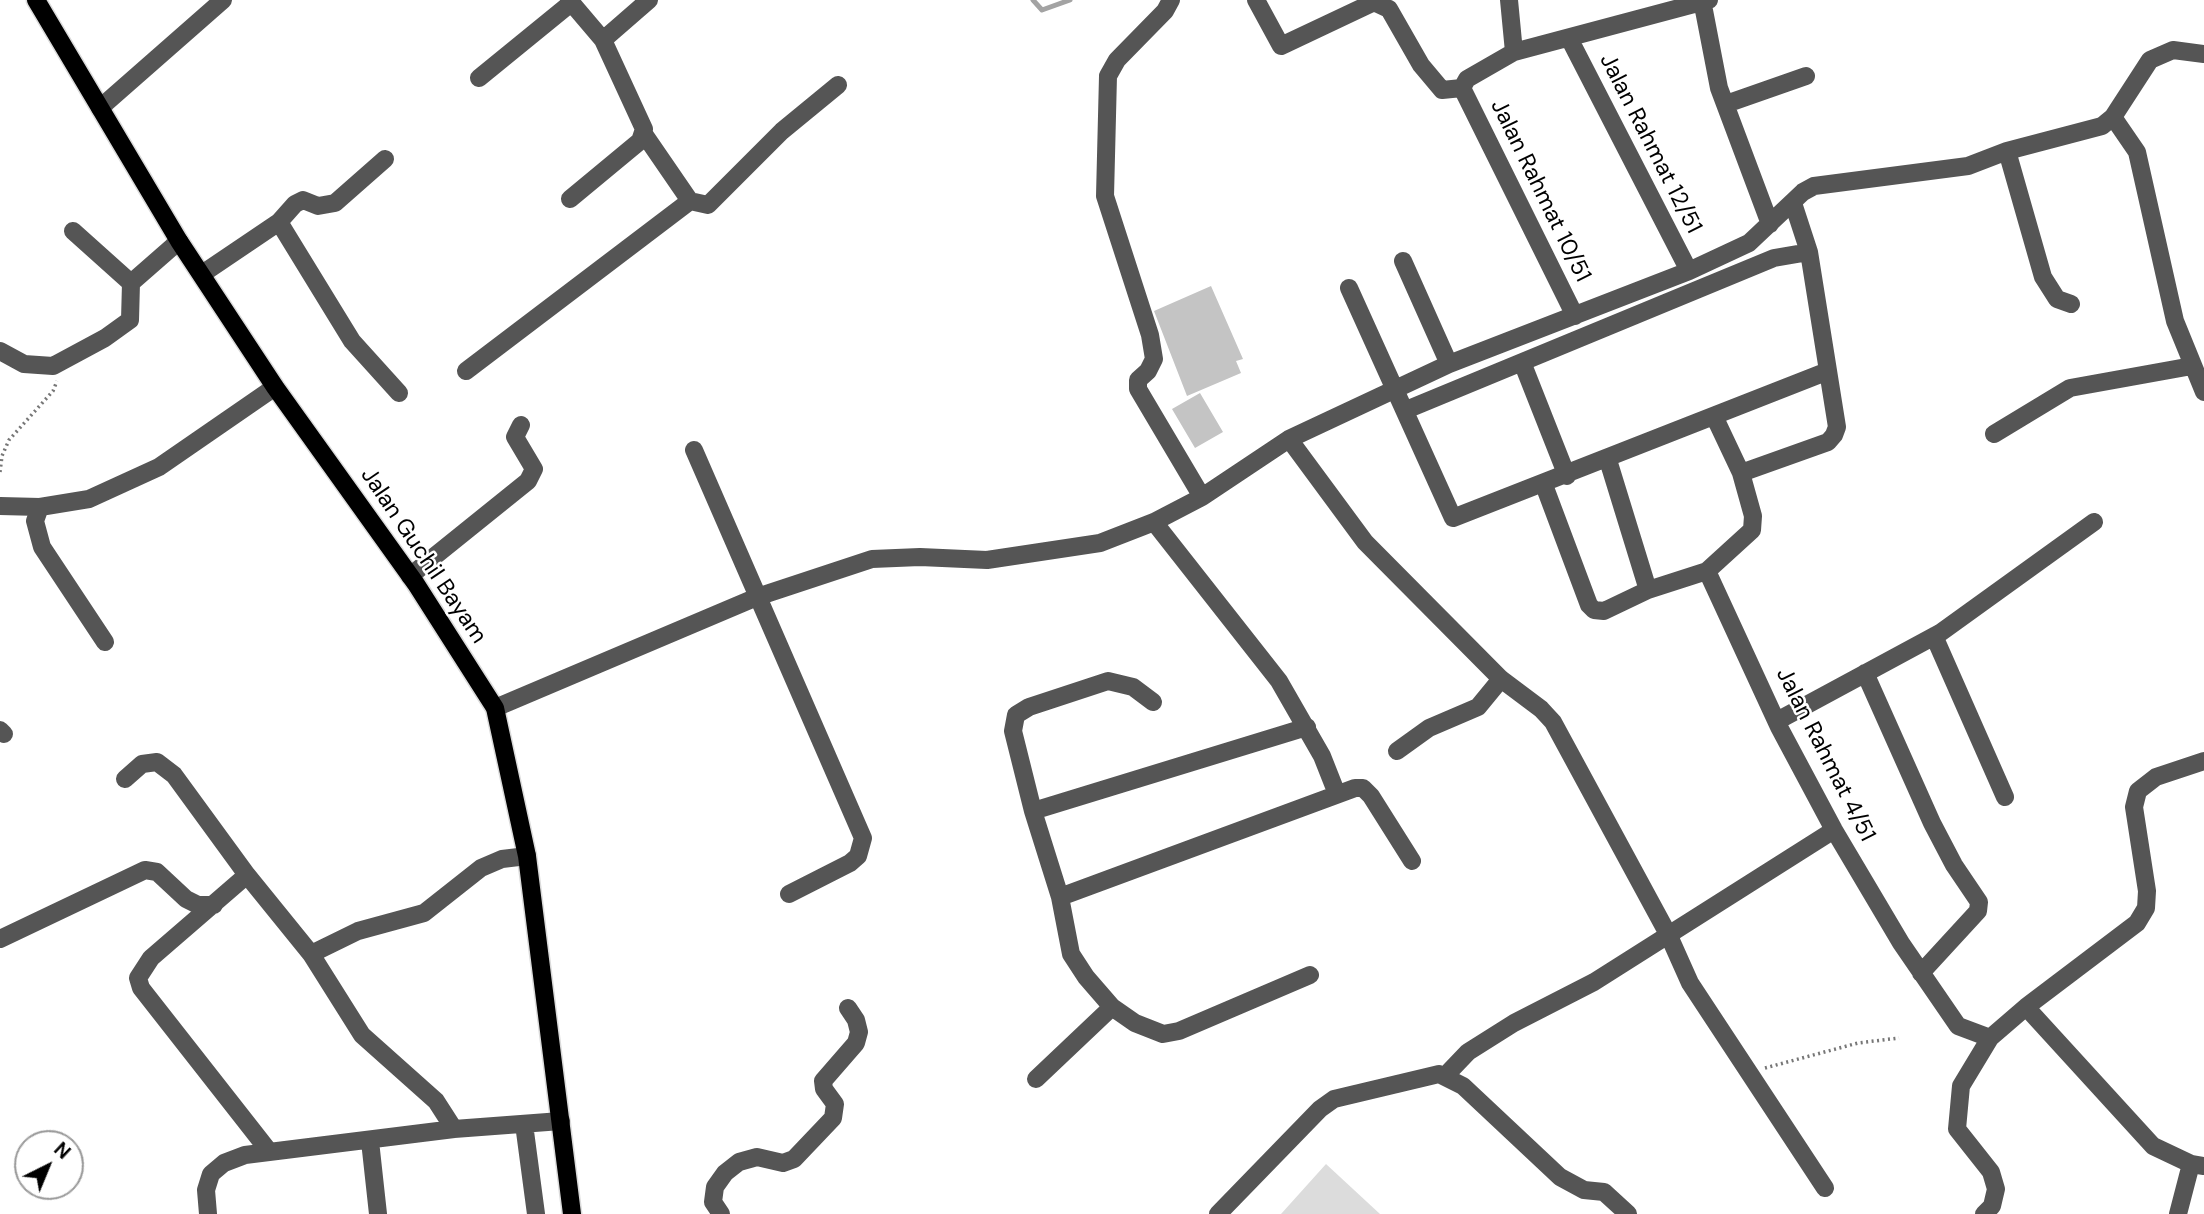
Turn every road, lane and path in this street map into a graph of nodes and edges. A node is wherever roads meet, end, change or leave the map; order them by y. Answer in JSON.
{"nodes":[{"id":1,"x":36,"y":0,"type":"edge"},
{"id":2,"x":223,"y":0,"type":"edge"},
{"id":3,"x":649,"y":0,"type":"edge"},
{"id":4,"x":1171,"y":0,"type":"edge"},
{"id":5,"x":1256,"y":0,"type":"edge"},
{"id":6,"x":1508,"y":0,"type":"edge"},
{"id":7,"x":570,"y":1,"type":"edge"},
{"id":8,"x":1704,"y":1,"type":"edge"},
{"id":9,"x":1569,"y":38,"type":"junction"},
{"id":10,"x":603,"y":40,"type":"junction"},
{"id":11,"x":1514,"y":52,"type":"junction"},
{"id":12,"x":2204,"y":54,"type":"edge"},
{"id":13,"x":1806,"y":76,"type":"dead end"},
{"id":14,"x":479,"y":78,"type":"dead end"},
{"id":15,"x":838,"y":85,"type":"dead end"},
{"id":16,"x":1462,"y":88,"type":"junction"},
{"id":17,"x":1726,"y":104,"type":"junction"},
{"id":18,"x":100,"y":108,"type":"junction"},
{"id":19,"x":2113,"y":117,"type":"junction"},
{"id":20,"x":644,"y":134,"type":"junction"},
{"id":21,"x":2007,"y":151,"type":"junction"},
{"id":22,"x":385,"y":159,"type":"dead end"},
{"id":23,"x":570,"y":199,"type":"dead end"},
{"id":24,"x":690,"y":201,"type":"junction"},
{"id":25,"x":1793,"y":203,"type":"junction"},
{"id":26,"x":279,"y":222,"type":"junction"},
{"id":27,"x":1770,"y":224,"type":"junction"},
{"id":28,"x":74,"y":231,"type":"dead end"},
{"id":29,"x":179,"y":241,"type":"junction"},
{"id":30,"x":1809,"y":252,"type":"junction"},
{"id":31,"x":1403,"y":261,"type":"dead end"},
{"id":32,"x":1689,"y":271,"type":"junction"},
{"id":33,"x":202,"y":274,"type":"junction"},
{"id":34,"x":131,"y":284,"type":"junction"},
{"id":35,"x":1349,"y":288,"type":"dead end"},
{"id":36,"x":2071,"y":304,"type":"dead end"},
{"id":37,"x":1575,"y":316,"type":"junction"},
{"id":38,"x":0,"y":352,"type":"edge"},
{"id":39,"x":1522,"y":362,"type":"junction"},
{"id":40,"x":1449,"y":364,"type":"junction"},
{"id":41,"x":53,"y":366,"type":"junction"},
{"id":42,"x":2192,"y":366,"type":"junction"},
{"id":43,"x":466,"y":371,"type":"dead end"},
{"id":44,"x":1828,"y":372,"type":"junction"},
{"id":45,"x":275,"y":387,"type":"junction"},
{"id":46,"x":1396,"y":388,"type":"junction"},
{"id":47,"x":2204,"y":392,"type":"edge"},
{"id":48,"x":399,"y":393,"type":"dead end"},
{"id":49,"x":1406,"y":410,"type":"junction"},
{"id":50,"x":1715,"y":418,"type":"junction"},
{"id":51,"x":521,"y":425,"type":"dead end"},
{"id":52,"x":1994,"y":434,"type":"dead end"},
{"id":53,"x":1289,"y":439,"type":"junction"},
{"id":54,"x":694,"y":450,"type":"dead end"},
{"id":55,"x":1608,"y":460,"type":"junction"},
{"id":56,"x":0,"y":472,"type":"edge"},
{"id":57,"x":1741,"y":473,"type":"junction"},
{"id":58,"x":1567,"y":476,"type":"junction"},
{"id":59,"x":1544,"y":485,"type":"junction"},
{"id":60,"x":1202,"y":497,"type":"junction"},
{"id":61,"x":0,"y":506,"type":"edge"},
{"id":62,"x":40,"y":507,"type":"junction"},
{"id":63,"x":1154,"y":522,"type":"junction"},
{"id":64,"x":2094,"y":522,"type":"dead end"},
{"id":65,"x":1707,"y":571,"type":"junction"},
{"id":66,"x":410,"y":576,"type":"junction"},
{"id":67,"x":1648,"y":590,"type":"junction"},
{"id":68,"x":757,"y":597,"type":"junction"},
{"id":69,"x":1934,"y":636,"type":"junction"},
{"id":70,"x":105,"y":642,"type":"dead end"},
{"id":71,"x":1865,"y":673,"type":"junction"},
{"id":72,"x":1501,"y":680,"type":"junction"},
{"id":73,"x":1153,"y":702,"type":"dead end"},
{"id":74,"x":495,"y":708,"type":"junction"},
{"id":75,"x":1776,"y":721,"type":"junction"},
{"id":76,"x":1307,"y":727,"type":"junction"},
{"id":77,"x":1397,"y":751,"type":"dead end"},
{"id":78,"x":2204,"y":761,"type":"edge"},
{"id":79,"x":125,"y":779,"type":"dead end"},
{"id":80,"x":1337,"y":794,"type":"junction"},
{"id":81,"x":2005,"y":797,"type":"dead end"},
{"id":82,"x":1033,"y":811,"type":"junction"},
{"id":83,"x":1834,"y":830,"type":"junction"},
{"id":84,"x":527,"y":856,"type":"junction"},
{"id":85,"x":1412,"y":861,"type":"dead end"},
{"id":86,"x":247,"y":875,"type":"junction"},
{"id":87,"x":789,"y":894,"type":"dead end"},
{"id":88,"x":1060,"y":897,"type":"junction"},
{"id":89,"x":214,"y":905,"type":"junction"},
{"id":90,"x":1669,"y":936,"type":"junction"},
{"id":91,"x":0,"y":939,"type":"edge"},
{"id":92,"x":311,"y":954,"type":"junction"},
{"id":93,"x":1921,"y":973,"type":"junction"},
{"id":94,"x":1310,"y":975,"type":"dead end"},
{"id":95,"x":1112,"y":1007,"type":"junction"},
{"id":96,"x":2026,"y":1007,"type":"junction"},
{"id":97,"x":848,"y":1008,"type":"dead end"},
{"id":98,"x":1899,"y":1038,"type":"dead end"},
{"id":99,"x":1990,"y":1038,"type":"junction"},
{"id":100,"x":1747,"y":1073,"type":"junction"},
{"id":101,"x":1446,"y":1075,"type":"junction"},
{"id":102,"x":1036,"y":1079,"type":"dead end"},
{"id":103,"x":561,"y":1121,"type":"junction"},
{"id":104,"x":524,"y":1124,"type":"junction"},
{"id":105,"x":454,"y":1129,"type":"junction"},
{"id":106,"x":370,"y":1141,"type":"junction"},
{"id":107,"x":268,"y":1150,"type":"junction"},
{"id":108,"x":2197,"y":1165,"type":"edge"},
{"id":109,"x":1825,"y":1188,"type":"dead end"},
{"id":110,"x":208,"y":1214,"type":"edge"},
{"id":111,"x":378,"y":1214,"type":"edge"},
{"id":112,"x":536,"y":1214,"type":"edge"},
{"id":113,"x":572,"y":1214,"type":"edge"},
{"id":114,"x":721,"y":1214,"type":"edge"},
{"id":115,"x":1218,"y":1214,"type":"edge"},
{"id":116,"x":1628,"y":1214,"type":"edge"},
{"id":117,"x":1984,"y":1214,"type":"edge"},
{"id":118,"x":2178,"y":1214,"type":"edge"}],
"edges":[{"from":1,"to":18,"type":"main road","name":"Jalan Guchil Bayam"},
{"from":2,"to":18,"type":"street"},
{"from":3,"to":10,"type":"street"},
{"from":4,"to":60,"type":"street"},
{"from":5,"to":16,"type":"street"},
{"from":6,"to":11,"type":"street"},
{"from":7,"to":10,"type":"street"},
{"from":7,"to":14,"type":"street"},
{"from":8,"to":9,"type":"street"},
{"from":8,"to":17,"type":"street"},
{"from":9,"to":11,"type":"street"},
{"from":9,"to":32,"type":"street","name":"Jalan Rahmat 12/51"},
{"from":10,"to":20,"type":"street"},
{"from":11,"to":16,"type":"street"},
{"from":12,"to":19,"type":"street"},
{"from":13,"to":17,"type":"street"},
{"from":15,"to":24,"type":"street"},
{"from":16,"to":37,"type":"street","name":"Jalan Rahmat 10/51"},
{"from":17,"to":27,"type":"street"},
{"from":18,"to":29,"type":"main road","name":"Jalan Guchil Bayam"},
{"from":19,"to":21,"type":"street"},
{"from":19,"to":42,"type":"street"},
{"from":20,"to":23,"type":"street"},
{"from":20,"to":24,"type":"street"},
{"from":21,"to":25,"type":"street"},
{"from":21,"to":36,"type":"street"},
{"from":22,"to":26,"type":"street"},
{"from":24,"to":43,"type":"street"},
{"from":25,"to":27,"type":"street"},
{"from":25,"to":30,"type":"street"},
{"from":26,"to":33,"type":"street"},
{"from":26,"to":48,"type":"street"},
{"from":27,"to":32,"type":"street"},
{"from":28,"to":34,"type":"street"},
{"from":29,"to":33,"type":"main road","name":"Jalan Guchil Bayam"},
{"from":29,"to":34,"type":"street"},
{"from":30,"to":39,"type":"street"},
{"from":30,"to":44,"type":"street"},
{"from":31,"to":40,"type":"street"},
{"from":32,"to":37,"type":"street"},
{"from":33,"to":45,"type":"main road","name":"Jalan Guchil Bayam"},
{"from":34,"to":41,"type":"street"},
{"from":35,"to":46,"type":"street"},
{"from":37,"to":40,"type":"street"},
{"from":38,"to":41,"type":"street"},
{"from":39,"to":49,"type":"street"},
{"from":39,"to":58,"type":"street"},
{"from":40,"to":46,"type":"street"},
{"from":41,"to":56,"type":"path"},
{"from":42,"to":47,"type":"street"},
{"from":42,"to":52,"type":"street"},
{"from":44,"to":50,"type":"street"},
{"from":44,"to":57,"type":"street"},
{"from":45,"to":62,"type":"street"},
{"from":45,"to":66,"type":"main road","name":"Jalan Guchil Bayam"},
{"from":46,"to":49,"type":"street"},
{"from":46,"to":53,"type":"street"},
{"from":49,"to":59,"type":"street"},
{"from":50,"to":55,"type":"street"},
{"from":50,"to":57,"type":"street"},
{"from":51,"to":66,"type":"street"},
{"from":53,"to":60,"type":"street"},
{"from":53,"to":72,"type":"street"},
{"from":54,"to":68,"type":"street"},
{"from":55,"to":58,"type":"street"},
{"from":55,"to":67,"type":"street"},
{"from":57,"to":65,"type":"street"},
{"from":58,"to":59,"type":"street"},
{"from":59,"to":67,"type":"street"},
{"from":60,"to":63,"type":"street"},
{"from":61,"to":62,"type":"street"},
{"from":62,"to":70,"type":"street"},
{"from":63,"to":68,"type":"street"},
{"from":63,"to":76,"type":"street"},
{"from":64,"to":69,"type":"street"},
{"from":65,"to":67,"type":"street"},
{"from":65,"to":75,"type":"street","name":"Jalan Rahmat 4/51"},
{"from":66,"to":74,"type":"main road","name":"Jalan Guchil Bayam"},
{"from":68,"to":74,"type":"street"},
{"from":68,"to":87,"type":"street"},
{"from":69,"to":71,"type":"street"},
{"from":69,"to":81,"type":"street"},
{"from":71,"to":75,"type":"street"},
{"from":71,"to":93,"type":"street"},
{"from":72,"to":77,"type":"street"},
{"from":72,"to":90,"type":"street"},
{"from":73,"to":82,"type":"street"},
{"from":74,"to":84,"type":"main road","name":"Jalan Guchil Bayam"},
{"from":75,"to":83,"type":"street","name":"Jalan Rahmat 4/51"},
{"from":76,"to":80,"type":"street"},
{"from":76,"to":82,"type":"street"},
{"from":78,"to":96,"type":"street"},
{"from":79,"to":86,"type":"street"},
{"from":80,"to":85,"type":"street"},
{"from":80,"to":88,"type":"street"},
{"from":82,"to":88,"type":"street"},
{"from":83,"to":90,"type":"street"},
{"from":83,"to":93,"type":"street","name":"Jalan Rahmat 4/51"},
{"from":84,"to":92,"type":"street"},
{"from":84,"to":103,"type":"main road","name":"Jalan Guchil Bayam"},
{"from":86,"to":89,"type":"street"},
{"from":86,"to":92,"type":"street"},
{"from":88,"to":95,"type":"street"},
{"from":89,"to":91,"type":"street"},
{"from":89,"to":107,"type":"street"},
{"from":90,"to":100,"type":"street"},
{"from":90,"to":101,"type":"street"},
{"from":92,"to":105,"type":"street"},
{"from":93,"to":99,"type":"street","name":"Jalan Rahmat 4/51"},
{"from":94,"to":95,"type":"street"},
{"from":95,"to":102,"type":"street"},
{"from":96,"to":99,"type":"street"},
{"from":96,"to":108,"type":"street"},
{"from":97,"to":114,"type":"street"},
{"from":98,"to":100,"type":"path"},
{"from":99,"to":117,"type":"street"},
{"from":100,"to":109,"type":"street"},
{"from":101,"to":115,"type":"street"},
{"from":101,"to":116,"type":"street"},
{"from":103,"to":104,"type":"street"},
{"from":103,"to":113,"type":"main road","name":"Jalan Guchil Bayam"},
{"from":104,"to":105,"type":"street"},
{"from":104,"to":112,"type":"street"},
{"from":105,"to":106,"type":"street"},
{"from":106,"to":107,"type":"street"},
{"from":106,"to":111,"type":"street"},
{"from":107,"to":110,"type":"street"},
{"from":108,"to":118,"type":"street"}]}
